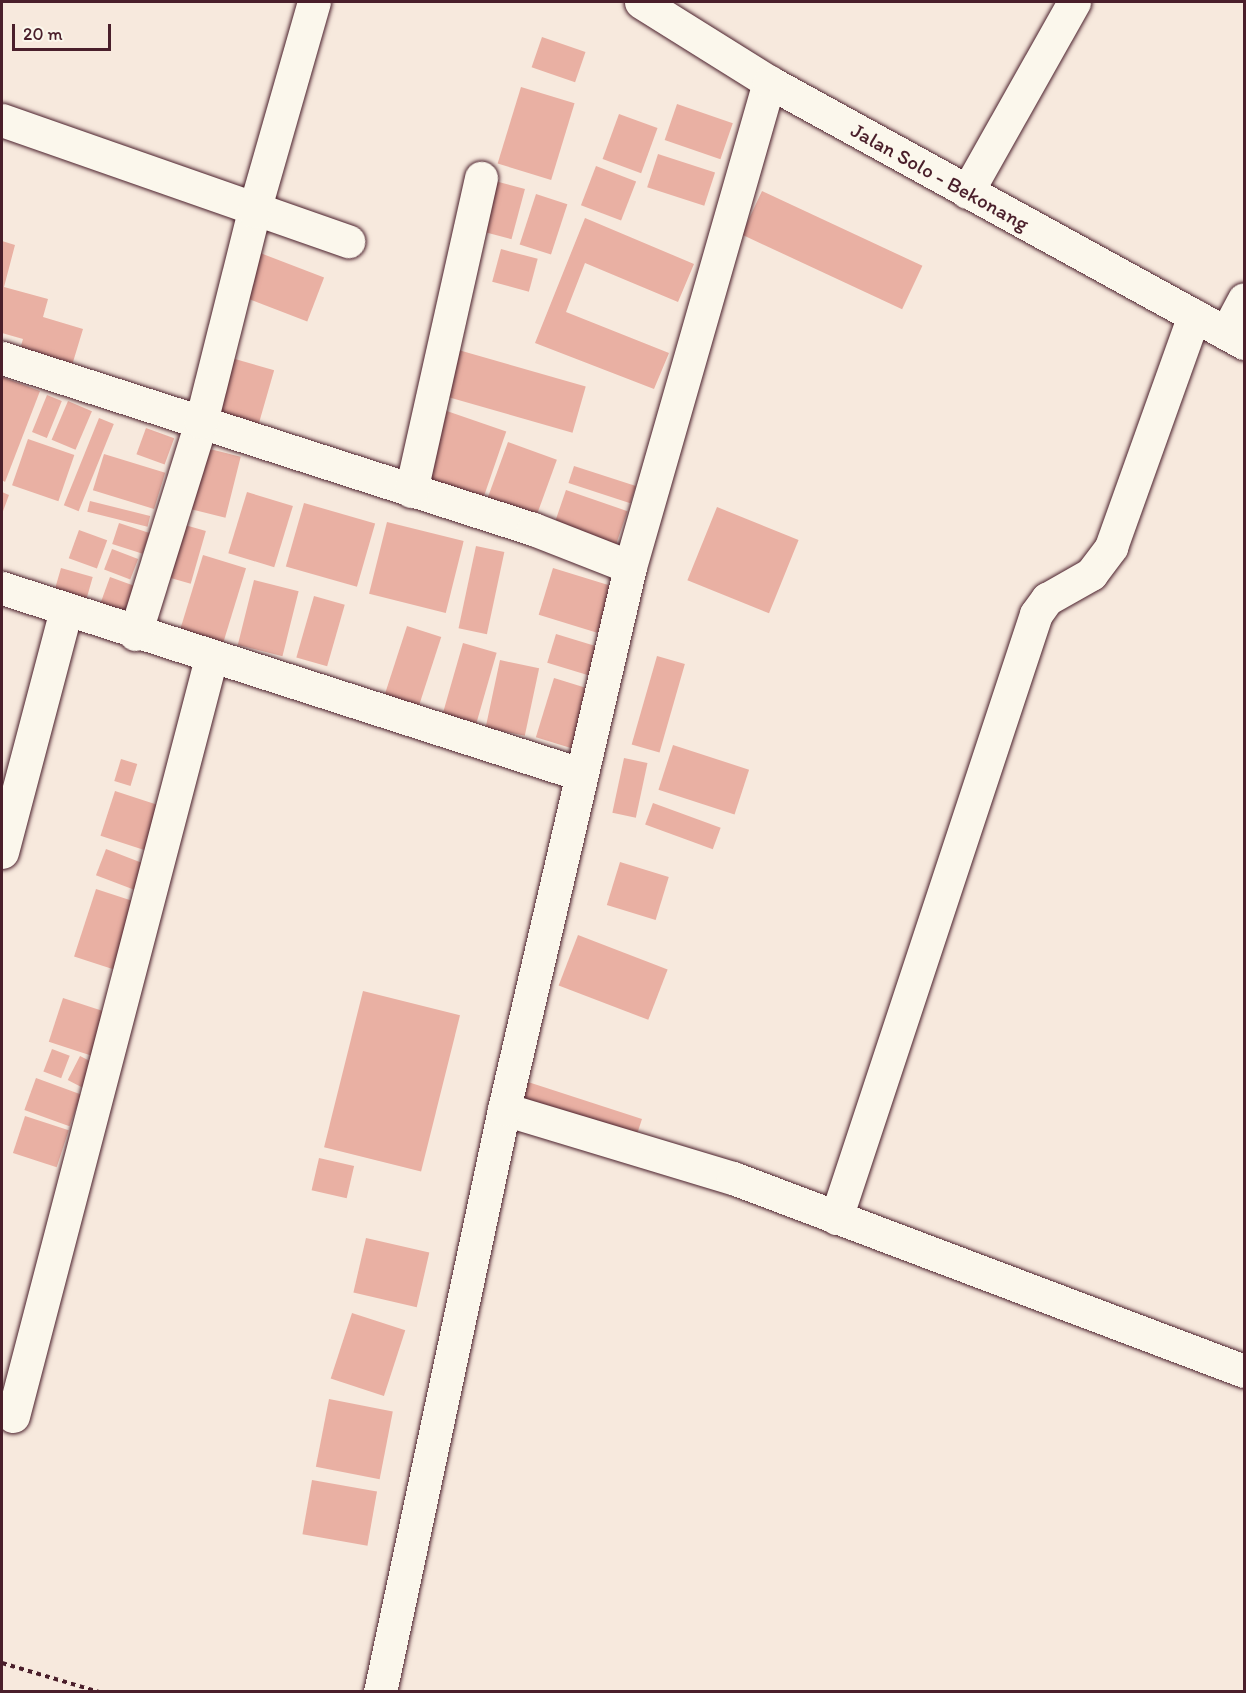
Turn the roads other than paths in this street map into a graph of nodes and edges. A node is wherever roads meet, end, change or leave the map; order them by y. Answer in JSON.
{"nodes":[{"id":1,"x":314,"y":2,"type":"edge"},
{"id":2,"x":641,"y":2,"type":"edge"},
{"id":3,"x":1074,"y":2,"type":"edge"},
{"id":4,"x":770,"y":82,"type":"junction"},
{"id":5,"x":2,"y":120,"type":"edge"},
{"id":6,"x":481,"y":178,"type":"dead end"},
{"id":7,"x":967,"y":192,"type":"junction"},
{"id":8,"x":254,"y":211,"type":"junction"},
{"id":9,"x":348,"y":241,"type":"dead end"},
{"id":10,"x":1245,"y":299,"type":"edge"},
{"id":11,"x":1194,"y":315,"type":"junction"},
{"id":12,"x":1235,"y":338,"type":"edge"},
{"id":13,"x":2,"y":358,"type":"edge"},
{"id":14,"x":201,"y":422,"type":"junction"},
{"id":15,"x":411,"y":491,"type":"junction"},
{"id":16,"x":630,"y":567,"type":"junction"},
{"id":17,"x":2,"y":588,"type":"edge"},
{"id":18,"x":66,"y":610,"type":"junction"},
{"id":19,"x":135,"y":634,"type":"junction"},
{"id":20,"x":211,"y":658,"type":"junction"},
{"id":21,"x":580,"y":774,"type":"junction"},
{"id":22,"x":2,"y":852,"type":"edge"},
{"id":23,"x":504,"y":1109,"type":"junction"},
{"id":24,"x":836,"y":1218,"type":"junction"},
{"id":25,"x":1245,"y":1371,"type":"edge"},
{"id":26,"x":13,"y":1416,"type":"dead end"},
{"id":27,"x":380,"y":1692,"type":"edge"}],
"edges":[{"from":1,"to":8,"type":"street"},
{"from":2,"to":4,"type":"street","name":"Jalan Solo - Bekonang"},
{"from":3,"to":7,"type":"street"},
{"from":4,"to":7,"type":"street","name":"Jalan Solo - Bekonang"},
{"from":4,"to":16,"type":"street"},
{"from":5,"to":8,"type":"street"},
{"from":6,"to":15,"type":"street"},
{"from":7,"to":11,"type":"street","name":"Jalan Solo - Bekonang"},
{"from":8,"to":9,"type":"street"},
{"from":8,"to":14,"type":"street"},
{"from":10,"to":12,"type":"street"},
{"from":11,"to":12,"type":"street","name":"Jalan Solo - Bekonang"},
{"from":11,"to":24,"type":"street"},
{"from":13,"to":14,"type":"street"},
{"from":14,"to":15,"type":"street"},
{"from":14,"to":19,"type":"street"},
{"from":15,"to":16,"type":"street"},
{"from":16,"to":21,"type":"street"},
{"from":17,"to":18,"type":"street"},
{"from":18,"to":19,"type":"street"},
{"from":18,"to":22,"type":"street"},
{"from":19,"to":20,"type":"street"},
{"from":20,"to":21,"type":"street"},
{"from":20,"to":26,"type":"street"},
{"from":21,"to":23,"type":"street"},
{"from":23,"to":24,"type":"street"},
{"from":23,"to":27,"type":"street"},
{"from":24,"to":25,"type":"street"}]}
